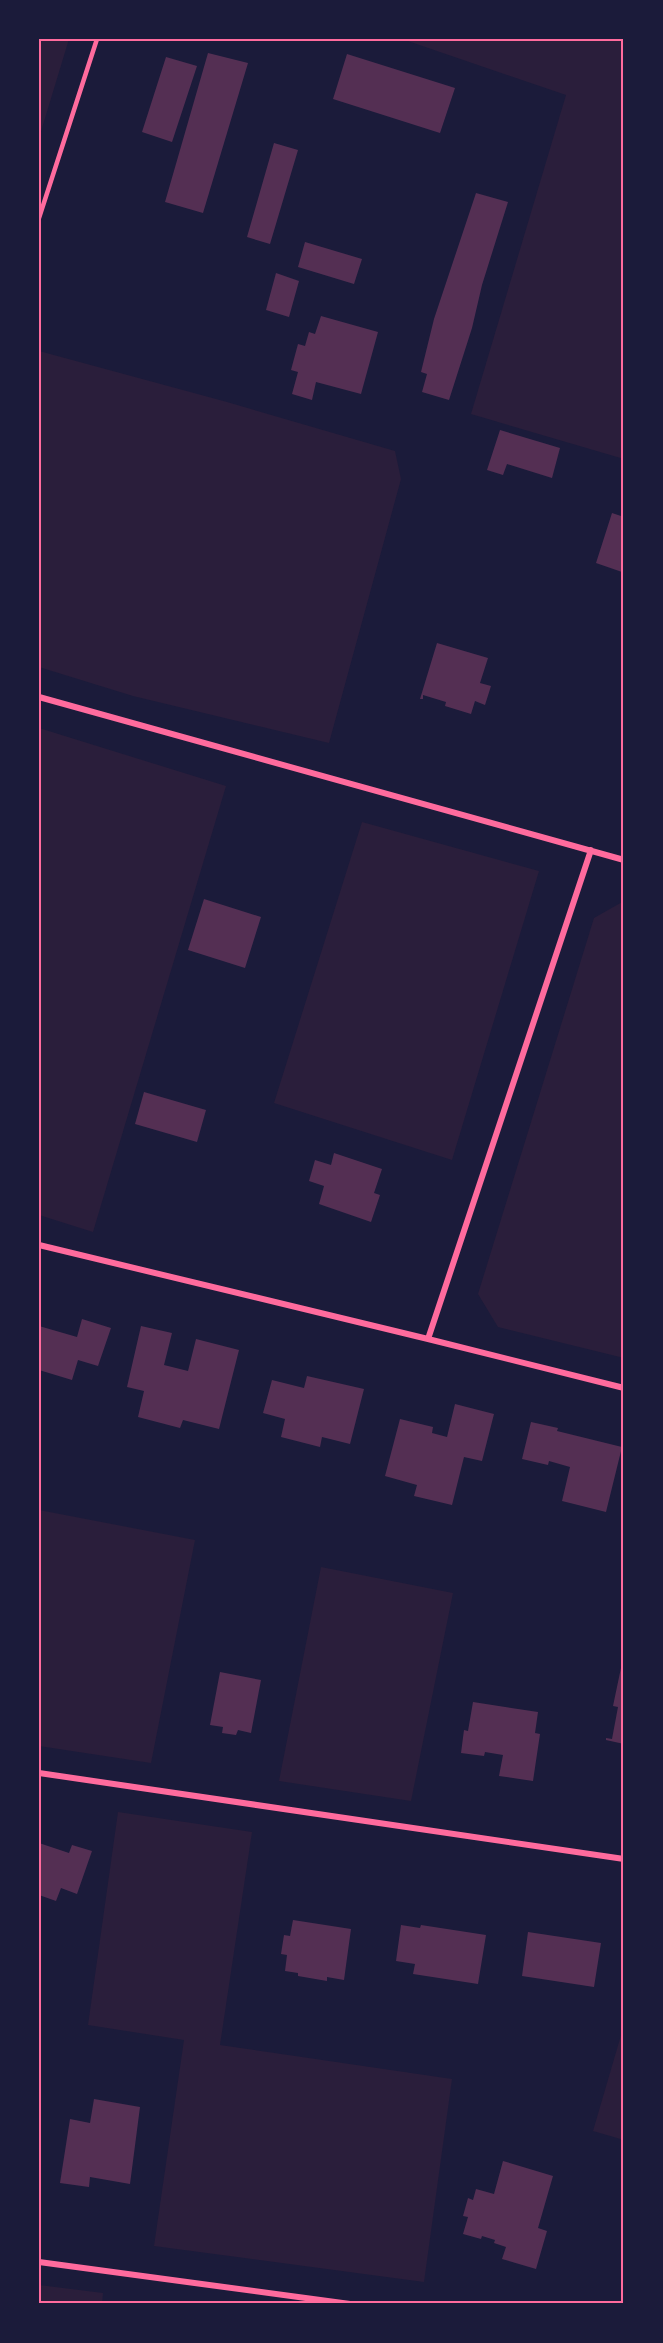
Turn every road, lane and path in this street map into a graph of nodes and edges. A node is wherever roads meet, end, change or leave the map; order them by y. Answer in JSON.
{"nodes":[{"id":1,"x":98,"y":39,"type":"edge"},
{"id":2,"x":39,"y":218,"type":"edge"},
{"id":3,"x":39,"y":697,"type":"edge"},
{"id":4,"x":591,"y":850,"type":"junction"},
{"id":5,"x":624,"y":860,"type":"edge"},
{"id":6,"x":39,"y":1245,"type":"edge"},
{"id":7,"x":428,"y":1339,"type":"junction"},
{"id":8,"x":624,"y":1388,"type":"edge"},
{"id":9,"x":39,"y":1773,"type":"edge"},
{"id":10,"x":624,"y":1859,"type":"edge"},
{"id":11,"x":39,"y":2262,"type":"edge"},
{"id":12,"x":350,"y":2304,"type":"edge"}],
"edges":[{"from":1,"to":2,"type":"lane"},
{"from":3,"to":4,"type":"street"},
{"from":4,"to":5,"type":"street"},
{"from":4,"to":7,"type":"street"},
{"from":6,"to":7,"type":"street"},
{"from":7,"to":8,"type":"street"},
{"from":9,"to":10,"type":"street"},
{"from":11,"to":12,"type":"street"}]}
